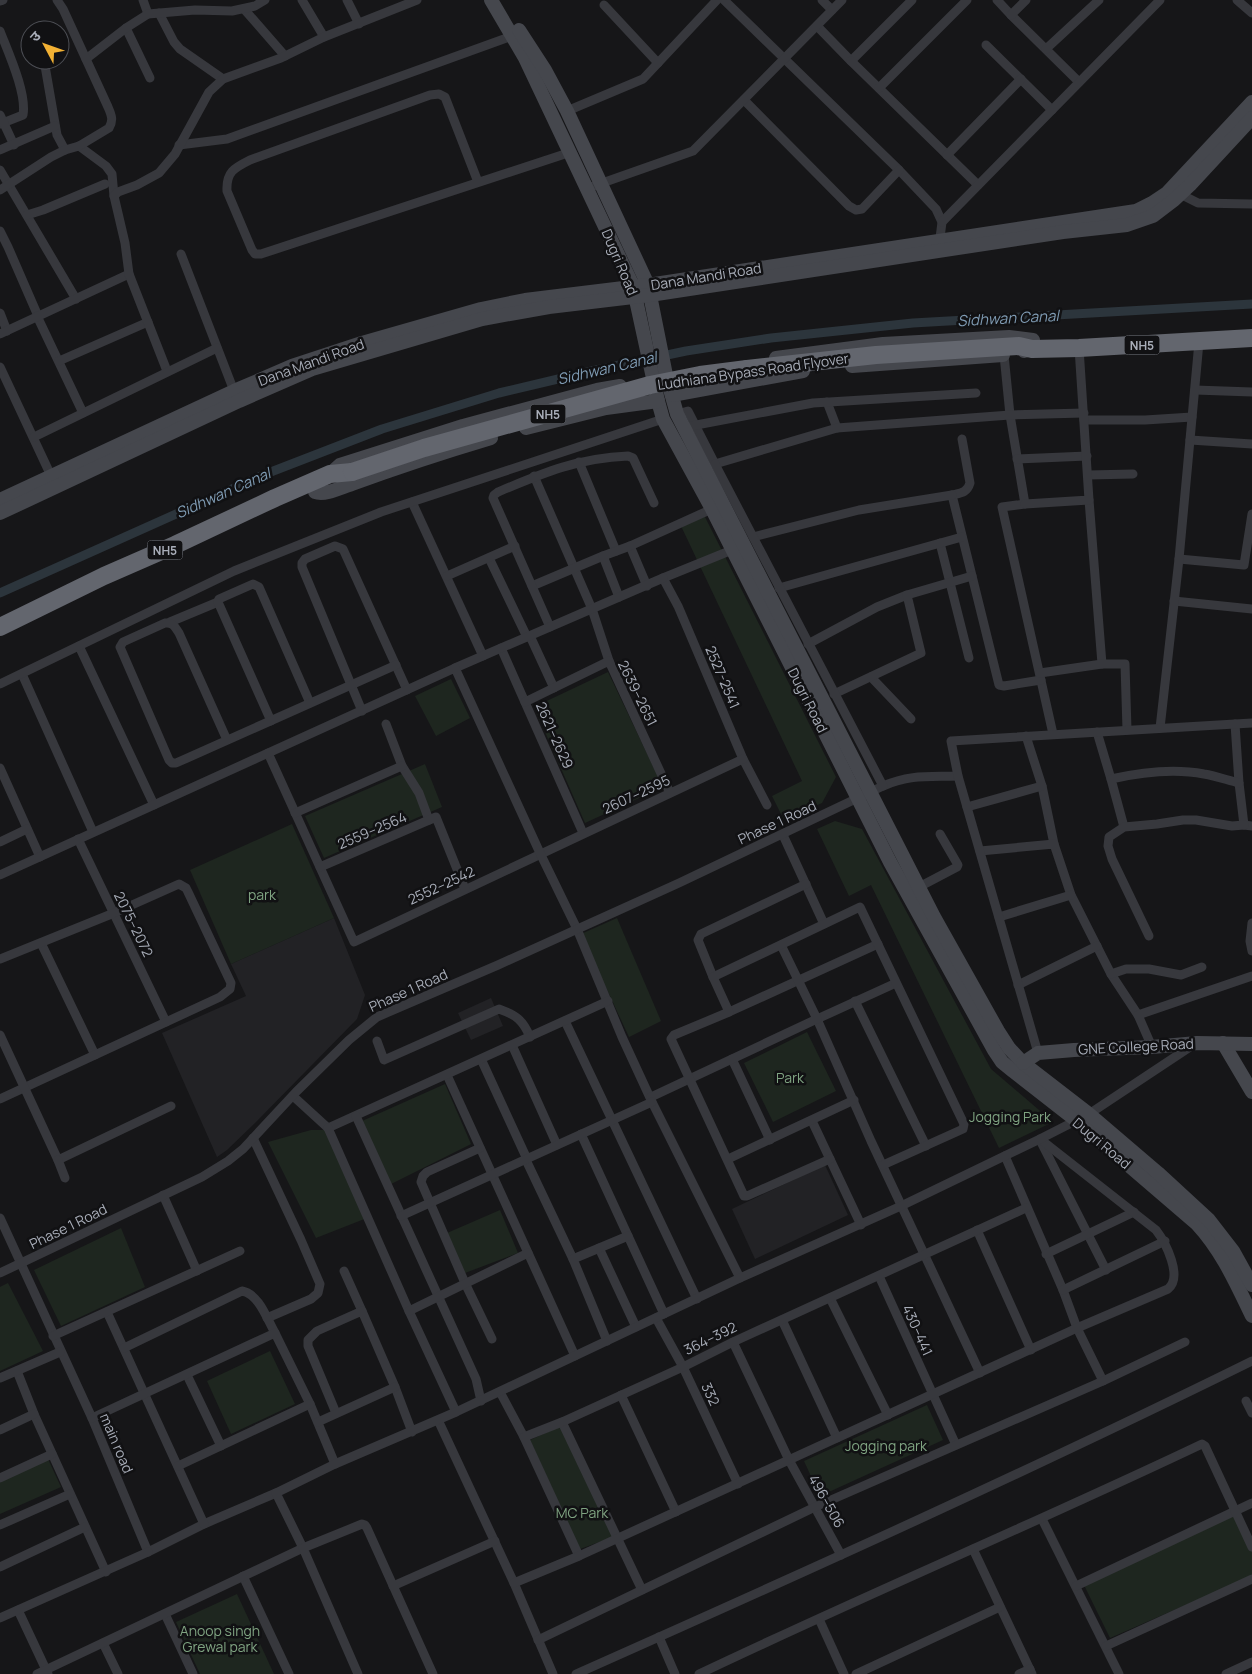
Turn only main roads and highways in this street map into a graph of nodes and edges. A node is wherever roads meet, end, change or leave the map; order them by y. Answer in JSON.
{"nodes":[{"id":1,"x":1252,"y":328,"type":"edge"},
{"id":2,"x":1252,"y":338,"type":"edge"},
{"id":3,"x":1020,"y":347,"type":"junction"},
{"id":4,"x":351,"y":472,"type":"junction"},
{"id":5,"x":0,"y":627,"type":"edge"},
{"id":6,"x":0,"y":636,"type":"edge"}],
"edges":[{"from":1,"to":3,"type":"highway","number":"NH5"},
{"from":2,"to":3,"type":"highway","number":"NH5"},
{"from":3,"to":4,"type":"highway","name":"Ludhiana Bypass Road Flyover","number":"NH5","bridge":true},
{"from":4,"to":5,"type":"highway","name":"Ludhiana Bypass Road Flyover","number":"NH5"},
{"from":4,"to":6,"type":"highway","name":"Ludhiana Bypass Road Flyover","number":"NH5"}]}
